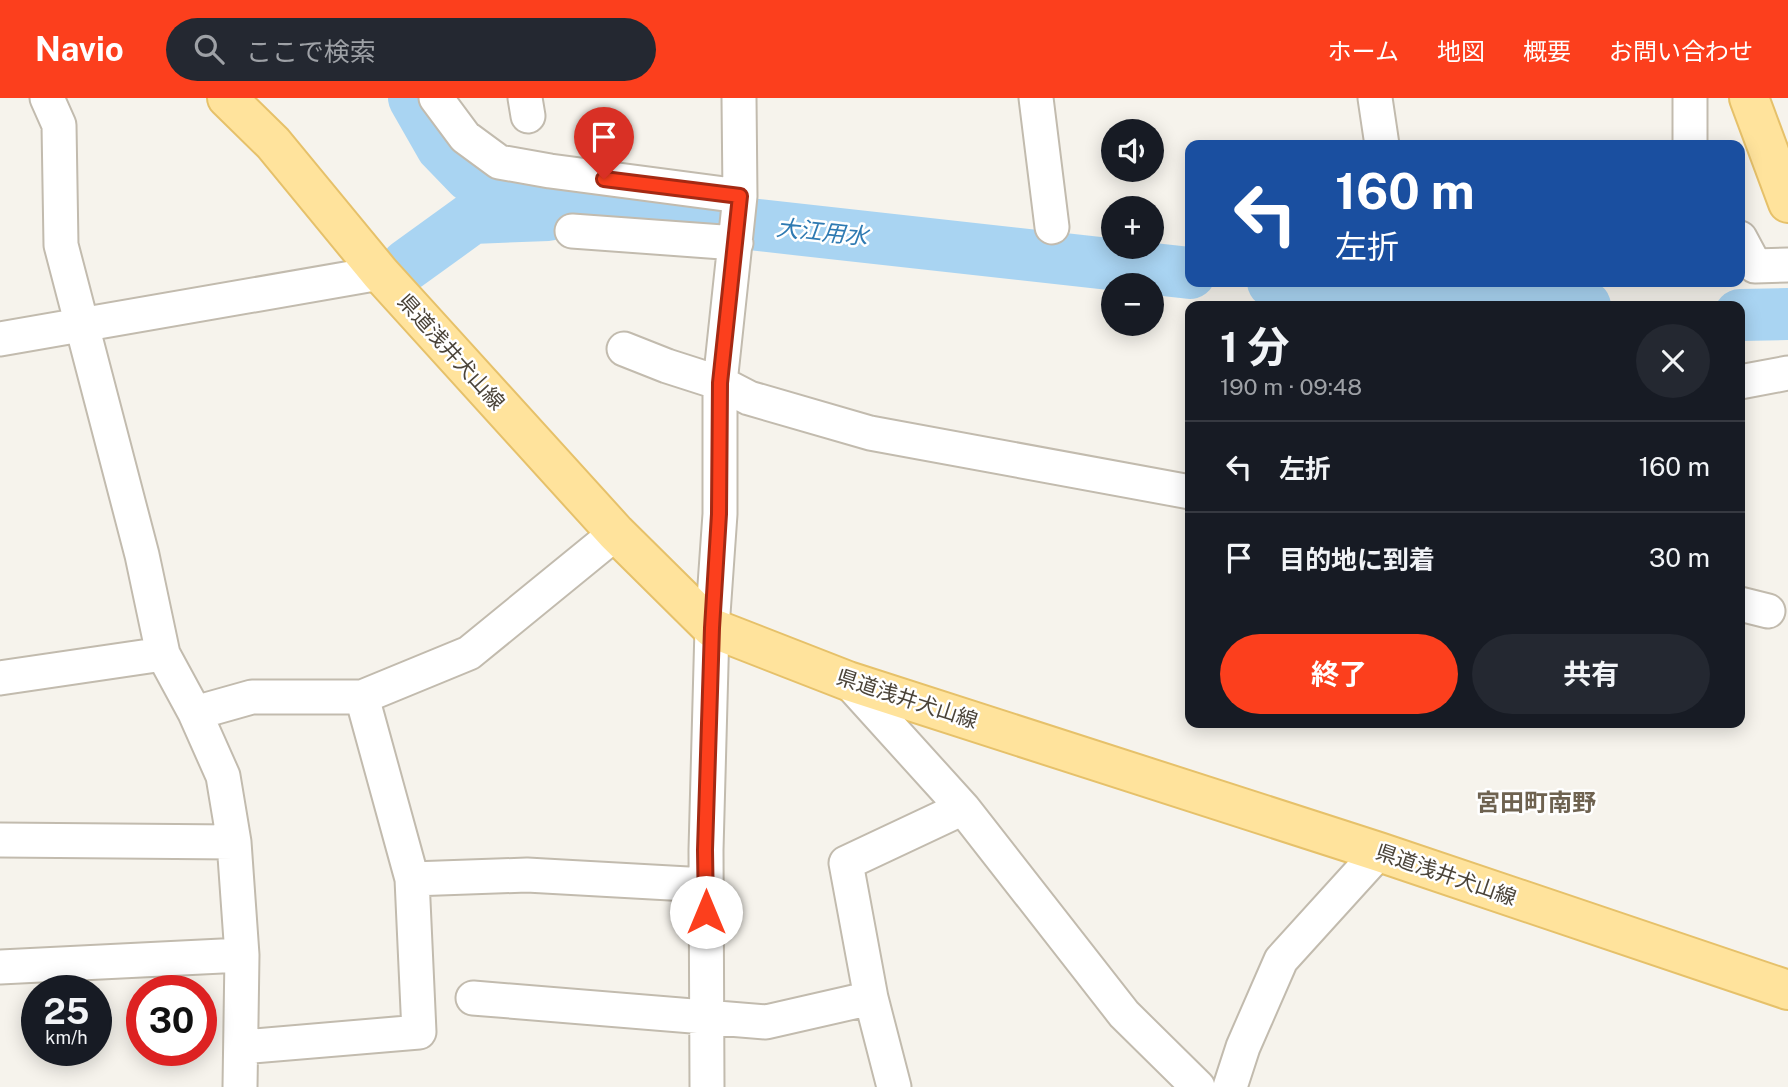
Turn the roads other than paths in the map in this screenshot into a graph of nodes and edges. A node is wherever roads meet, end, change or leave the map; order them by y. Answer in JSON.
{"nodes":[{"id":1,"x":47,"y":98,"type":"edge"},
{"id":2,"x":226,"y":98,"type":"edge"},
{"id":3,"x":436,"y":98,"type":"edge"},
{"id":4,"x":739,"y":98,"type":"edge"},
{"id":5,"x":1036,"y":98,"type":"edge"},
{"id":6,"x":1375,"y":98,"type":"edge"},
{"id":7,"x":1690,"y":98,"type":"edge"},
{"id":8,"x":1749,"y":98,"type":"edge"},
{"id":9,"x":1381,"y":140,"type":"edge"},
{"id":10,"x":1690,"y":140,"type":"edge"},
{"id":11,"x":740,"y":198,"type":"junction"},
{"id":12,"x":1788,"y":203,"type":"edge"},
{"id":13,"x":1052,"y":227,"type":"dead end"},
{"id":14,"x":572,"y":231,"type":"dead end"},
{"id":15,"x":736,"y":242,"type":"junction"},
{"id":16,"x":1745,"y":248,"type":"edge"},
{"id":17,"x":1788,"y":265,"type":"edge"},
{"id":18,"x":380,"y":273,"type":"junction"},
{"id":19,"x":82,"y":324,"type":"junction"},
{"id":20,"x":0,"y":339,"type":"edge"},
{"id":21,"x":624,"y":349,"type":"dead end"},
{"id":22,"x":1788,"y":373,"type":"edge"},
{"id":23,"x":1745,"y":381,"type":"edge"},
{"id":24,"x":720,"y":383,"type":"junction"},
{"id":25,"x":1185,"y":491,"type":"edge"},
{"id":26,"x":615,"y":533,"type":"junction"},
{"id":27,"x":712,"y":628,"type":"junction"},
{"id":28,"x":163,"y":654,"type":"junction"},
{"id":29,"x":0,"y":678,"type":"edge"},
{"id":30,"x":848,"y":681,"type":"junction"},
{"id":31,"x":362,"y":697,"type":"junction"},
{"id":32,"x":195,"y":713,"type":"junction"},
{"id":33,"x":963,"y":808,"type":"junction"},
{"id":34,"x":0,"y":840,"type":"edge"},
{"id":35,"x":234,"y":842,"type":"junction"},
{"id":36,"x":1379,"y":852,"type":"junction"},
{"id":37,"x":412,"y":879,"type":"junction"},
{"id":38,"x":706,"y":885,"type":"junction"},
{"id":39,"x":242,"y":954,"type":"junction"},
{"id":40,"x":0,"y":967,"type":"edge"},
{"id":41,"x":1788,"y":990,"type":"edge"},
{"id":42,"x":473,"y":998,"type":"dead end"},
{"id":43,"x":871,"y":998,"type":"junction"},
{"id":44,"x":707,"y":1017,"type":"junction"},
{"id":45,"x":242,"y":1046,"type":"junction"},
{"id":46,"x":240,"y":1087,"type":"edge"},
{"id":47,"x":708,"y":1087,"type":"edge"},
{"id":48,"x":894,"y":1087,"type":"edge"},
{"id":49,"x":1198,"y":1087,"type":"edge"},
{"id":50,"x":1230,"y":1087,"type":"edge"}],
"edges":[{"from":1,"to":19,"type":"street"},
{"from":2,"to":18,"type":"main road","name":"県道浅井犬山線"},
{"from":3,"to":11,"type":"street"},
{"from":4,"to":11,"type":"street"},
{"from":5,"to":13,"type":"street"},
{"from":6,"to":9,"type":"street"},
{"from":7,"to":10,"type":"street"},
{"from":8,"to":12,"type":"main road"},
{"from":11,"to":15,"type":"street"},
{"from":14,"to":15,"type":"street"},
{"from":15,"to":24,"type":"street"},
{"from":16,"to":17,"type":"street"},
{"from":18,"to":19,"type":"street"},
{"from":18,"to":26,"type":"main road","name":"県道浅井犬山線"},
{"from":19,"to":20,"type":"street"},
{"from":19,"to":28,"type":"street"},
{"from":21,"to":24,"type":"street"},
{"from":22,"to":23,"type":"street"},
{"from":24,"to":25,"type":"street"},
{"from":24,"to":27,"type":"street"},
{"from":26,"to":27,"type":"main road","name":"県道浅井犬山線"},
{"from":26,"to":31,"type":"street"},
{"from":27,"to":30,"type":"main road","name":"県道浅井犬山線"},
{"from":27,"to":38,"type":"street"},
{"from":28,"to":29,"type":"street"},
{"from":28,"to":32,"type":"street"},
{"from":30,"to":33,"type":"street"},
{"from":30,"to":36,"type":"main road","name":"県道浅井犬山線"},
{"from":31,"to":32,"type":"street"},
{"from":31,"to":37,"type":"street"},
{"from":32,"to":35,"type":"street"},
{"from":33,"to":43,"type":"street"},
{"from":33,"to":49,"type":"street"},
{"from":34,"to":35,"type":"street"},
{"from":35,"to":39,"type":"street"},
{"from":36,"to":41,"type":"main road","name":"県道浅井犬山線"},
{"from":36,"to":50,"type":"street"},
{"from":37,"to":38,"type":"street"},
{"from":37,"to":45,"type":"street"},
{"from":38,"to":44,"type":"street"},
{"from":39,"to":40,"type":"street"},
{"from":39,"to":45,"type":"street"},
{"from":42,"to":44,"type":"street"},
{"from":43,"to":44,"type":"street"},
{"from":43,"to":48,"type":"street"},
{"from":44,"to":47,"type":"street"},
{"from":45,"to":46,"type":"street"}]}
